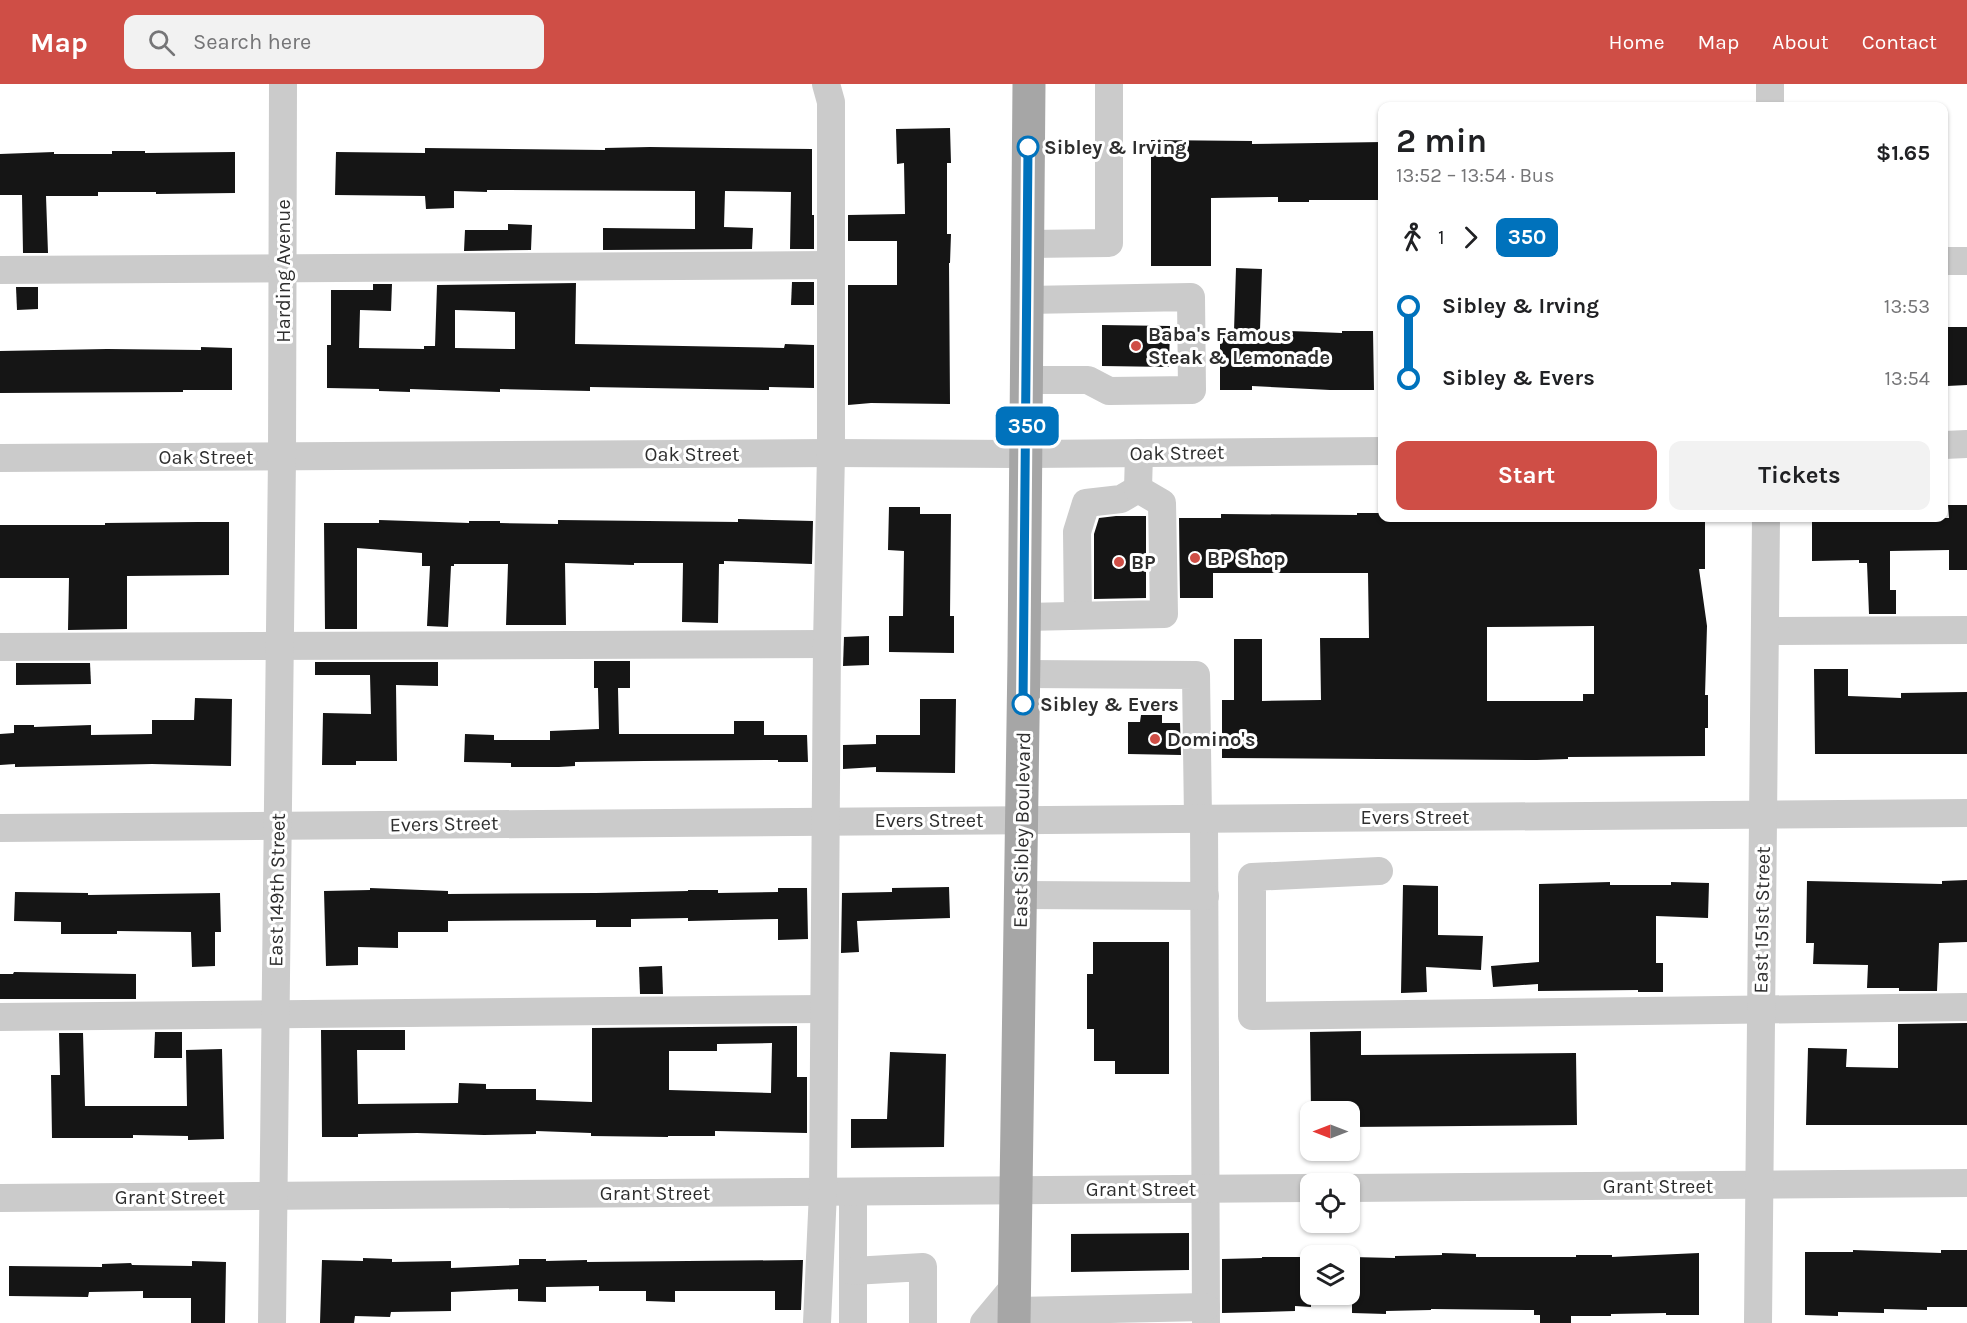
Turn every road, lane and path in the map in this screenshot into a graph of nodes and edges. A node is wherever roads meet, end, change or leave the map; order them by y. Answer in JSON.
{"nodes":[{"id":1,"x":284,"y":84,"type":"edge"},
{"id":2,"x":826,"y":84,"type":"edge"},
{"id":3,"x":1029,"y":84,"type":"edge"},
{"id":4,"x":1109,"y":84,"type":"edge"},
{"id":5,"x":1770,"y":84,"type":"edge"},
{"id":6,"x":1770,"y":102,"type":"edge"},
{"id":7,"x":1028,"y":244,"type":"junction"},
{"id":8,"x":1948,"y":261,"type":"edge"},
{"id":9,"x":1967,"y":261,"type":"edge"},
{"id":10,"x":830,"y":265,"type":"junction"},
{"id":11,"x":283,"y":268,"type":"junction"},
{"id":12,"x":0,"y":270,"type":"edge"},
{"id":13,"x":1028,"y":300,"type":"junction"},
{"id":14,"x":1027,"y":380,"type":"junction"},
{"id":15,"x":1967,"y":444,"type":"edge"},
{"id":16,"x":1948,"y":445,"type":"edge"},
{"id":17,"x":1378,"y":450,"type":"edge"},
{"id":18,"x":831,"y":453,"type":"junction"},
{"id":19,"x":1139,"y":453,"type":"junction"},
{"id":20,"x":1027,"y":454,"type":"junction"},
{"id":21,"x":282,"y":457,"type":"junction"},
{"id":22,"x":0,"y":458,"type":"edge"},
{"id":23,"x":1138,"y":489,"type":"junction"},
{"id":24,"x":1766,"y":522,"type":"edge"},
{"id":25,"x":1078,"y":615,"type":"junction"},
{"id":26,"x":1025,"y":617,"type":"junction"},
{"id":27,"x":1967,"y":630,"type":"edge"},
{"id":28,"x":1765,"y":631,"type":"junction"},
{"id":29,"x":280,"y":644,"type":"junction"},
{"id":30,"x":827,"y":644,"type":"junction"},
{"id":31,"x":0,"y":647,"type":"edge"},
{"id":32,"x":1024,"y":674,"type":"junction"},
{"id":33,"x":1967,"y":813,"type":"edge"},
{"id":34,"x":1763,"y":814,"type":"junction"},
{"id":35,"x":1201,"y":819,"type":"junction"},
{"id":36,"x":1022,"y":820,"type":"junction"},
{"id":37,"x":825,"y":821,"type":"junction"},
{"id":38,"x":278,"y":826,"type":"junction"},
{"id":39,"x":0,"y":828,"type":"edge"},
{"id":40,"x":1378,"y":871,"type":"dead end"},
{"id":41,"x":1021,"y":895,"type":"junction"},
{"id":42,"x":1205,"y":896,"type":"junction"},
{"id":43,"x":1967,"y":1007,"type":"edge"},
{"id":44,"x":823,"y":1009,"type":"junction"},
{"id":45,"x":1761,"y":1010,"type":"junction"},
{"id":46,"x":275,"y":1015,"type":"junction"},
{"id":47,"x":0,"y":1017,"type":"edge"},
{"id":48,"x":1967,"y":1183,"type":"edge"},
{"id":49,"x":1760,"y":1185,"type":"junction"},
{"id":50,"x":1300,"y":1188,"type":"edge"},
{"id":51,"x":1360,"y":1188,"type":"edge"},
{"id":52,"x":1205,"y":1189,"type":"junction"},
{"id":53,"x":1016,"y":1190,"type":"junction"},
{"id":54,"x":823,"y":1192,"type":"junction"},
{"id":55,"x":853,"y":1192,"type":"junction"},
{"id":56,"x":273,"y":1196,"type":"junction"},
{"id":57,"x":0,"y":1198,"type":"edge"},
{"id":58,"x":853,"y":1270,"type":"junction"},
{"id":59,"x":1014,"y":1307,"type":"edge"},
{"id":60,"x":1206,"y":1315,"type":"edge"},
{"id":61,"x":272,"y":1323,"type":"edge"},
{"id":62,"x":817,"y":1323,"type":"edge"},
{"id":63,"x":853,"y":1323,"type":"edge"},
{"id":64,"x":923,"y":1323,"type":"edge"},
{"id":65,"x":984,"y":1323,"type":"edge"},
{"id":66,"x":1758,"y":1323,"type":"edge"}],
"edges":[{"from":1,"to":11,"type":"street","name":"Harding Avenue"},
{"from":2,"to":10,"type":"street"},
{"from":3,"to":7,"type":"main road","name":"East Sibley Boulevard"},
{"from":4,"to":7,"type":"street"},
{"from":5,"to":6,"type":"street"},
{"from":7,"to":13,"type":"main road","name":"East Sibley Boulevard"},
{"from":8,"to":9,"type":"street"},
{"from":10,"to":11,"type":"street"},
{"from":10,"to":18,"type":"street"},
{"from":11,"to":12,"type":"street"},
{"from":11,"to":21,"type":"street","name":"Harding Avenue"},
{"from":13,"to":14,"type":"main road","name":"East Sibley Boulevard"},
{"from":13,"to":14,"type":"street"},
{"from":14,"to":20,"type":"main road","name":"East Sibley Boulevard"},
{"from":15,"to":16,"type":"street"},
{"from":17,"to":19,"type":"street","name":"Oak Street"},
{"from":18,"to":20,"type":"street","name":"Oak Street"},
{"from":18,"to":21,"type":"street","name":"Oak Street"},
{"from":18,"to":30,"type":"street"},
{"from":19,"to":20,"type":"street","name":"Oak Street"},
{"from":19,"to":23,"type":"street"},
{"from":20,"to":26,"type":"main road","name":"East Sibley Boulevard"},
{"from":21,"to":22,"type":"street","name":"Oak Street"},
{"from":21,"to":29,"type":"street","name":"East 149th Street"},
{"from":23,"to":25,"type":"street"},
{"from":23,"to":25,"type":"street"},
{"from":24,"to":28,"type":"street","name":"East 151st Street"},
{"from":25,"to":26,"type":"street"},
{"from":26,"to":32,"type":"main road","name":"East Sibley Boulevard"},
{"from":27,"to":28,"type":"street"},
{"from":28,"to":34,"type":"street","name":"East 151st Street"},
{"from":29,"to":30,"type":"street"},
{"from":29,"to":31,"type":"street"},
{"from":29,"to":38,"type":"street","name":"East 149th Street"},
{"from":30,"to":37,"type":"street"},
{"from":32,"to":35,"type":"street"},
{"from":32,"to":36,"type":"main road","name":"East Sibley Boulevard"},
{"from":33,"to":34,"type":"street","name":"Evers Street"},
{"from":34,"to":35,"type":"street","name":"Evers Street"},
{"from":34,"to":45,"type":"street","name":"East 151st Street"},
{"from":35,"to":36,"type":"street","name":"Evers Street"},
{"from":35,"to":42,"type":"street"},
{"from":36,"to":37,"type":"street","name":"Evers Street"},
{"from":36,"to":41,"type":"main road","name":"East Sibley Boulevard"},
{"from":37,"to":38,"type":"street","name":"Evers Street"},
{"from":37,"to":44,"type":"street"},
{"from":38,"to":39,"type":"street","name":"Evers Street"},
{"from":38,"to":46,"type":"street","name":"East 149th Street"},
{"from":40,"to":45,"type":"street"},
{"from":41,"to":42,"type":"street"},
{"from":41,"to":53,"type":"main road","name":"East Sibley Boulevard"},
{"from":42,"to":52,"type":"street"},
{"from":43,"to":45,"type":"street"},
{"from":44,"to":46,"type":"street"},
{"from":44,"to":54,"type":"street"},
{"from":45,"to":49,"type":"street","name":"East 151st Street"},
{"from":46,"to":47,"type":"street"},
{"from":46,"to":56,"type":"street","name":"East 149th Street"},
{"from":48,"to":49,"type":"street","name":"Grant Street"},
{"from":49,"to":51,"type":"street","name":"Grant Street"},
{"from":49,"to":66,"type":"street","name":"East 151st Street"},
{"from":50,"to":52,"type":"street","name":"Grant Street"},
{"from":52,"to":53,"type":"street","name":"Grant Street"},
{"from":52,"to":60,"type":"street"},
{"from":53,"to":55,"type":"street","name":"Grant Street"},
{"from":53,"to":59,"type":"main road","name":"East Sibley Boulevard"},
{"from":54,"to":55,"type":"street","name":"Grant Street"},
{"from":54,"to":56,"type":"street","name":"Grant Street"},
{"from":54,"to":62,"type":"street"},
{"from":55,"to":58,"type":"street"},
{"from":56,"to":57,"type":"street","name":"Grant Street"},
{"from":56,"to":61,"type":"street","name":"East 149th Street"},
{"from":58,"to":63,"type":"street"},
{"from":58,"to":64,"type":"street"},
{"from":59,"to":60,"type":"street"},
{"from":59,"to":65,"type":"street"}]}
